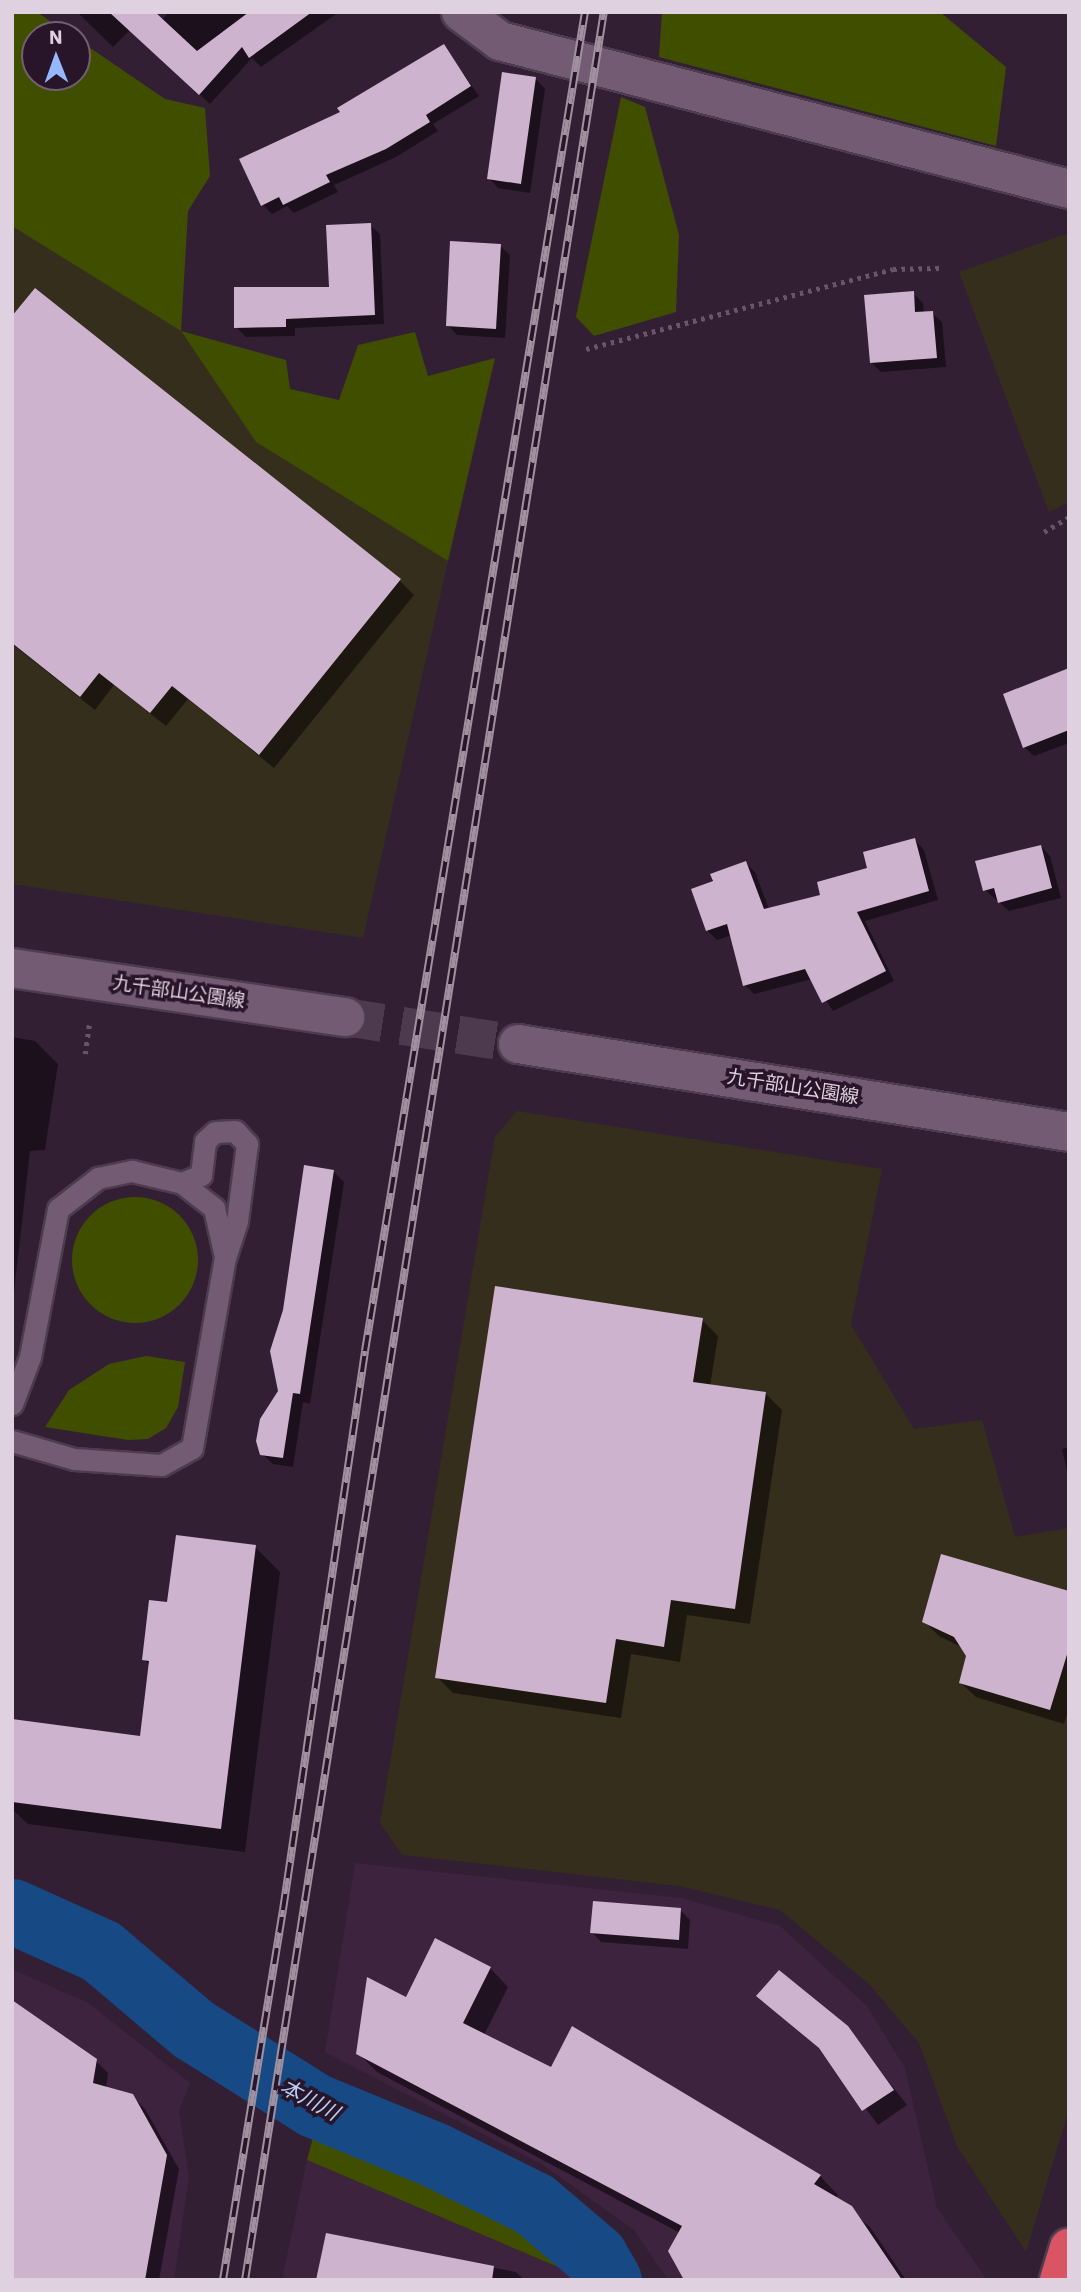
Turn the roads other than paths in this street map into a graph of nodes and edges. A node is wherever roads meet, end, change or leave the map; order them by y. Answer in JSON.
{"nodes":[{"id":1,"x":461,"y":12,"type":"edge"},
{"id":2,"x":1069,"y":189,"type":"edge"},
{"id":3,"x":12,"y":968,"type":"edge"},
{"id":4,"x":345,"y":1017,"type":"tunnel mouth"},
{"id":5,"x":518,"y":1044,"type":"tunnel mouth"},
{"id":6,"x":1069,"y":1132,"type":"edge"},
{"id":7,"x":182,"y":1183,"type":"junction"},
{"id":8,"x":225,"y":1256,"type":"junction"},
{"id":9,"x":12,"y":1404,"type":"edge"},
{"id":10,"x":12,"y":1440,"type":"edge"},
{"id":11,"x":1069,"y":2248,"type":"edge"},
{"id":12,"x":1059,"y":2280,"type":"edge"}],
"edges":[{"from":1,"to":2,"type":"main road"},
{"from":3,"to":4,"type":"main road","name":"九千部山公園線"},
{"from":5,"to":6,"type":"main road","name":"九千部山公園線"},
{"from":7,"to":8,"type":"lane"},
{"from":7,"to":8,"type":"lane"},
{"from":7,"to":9,"type":"lane"},
{"from":8,"to":10,"type":"lane"},
{"from":11,"to":12,"type":"highway"}]}
